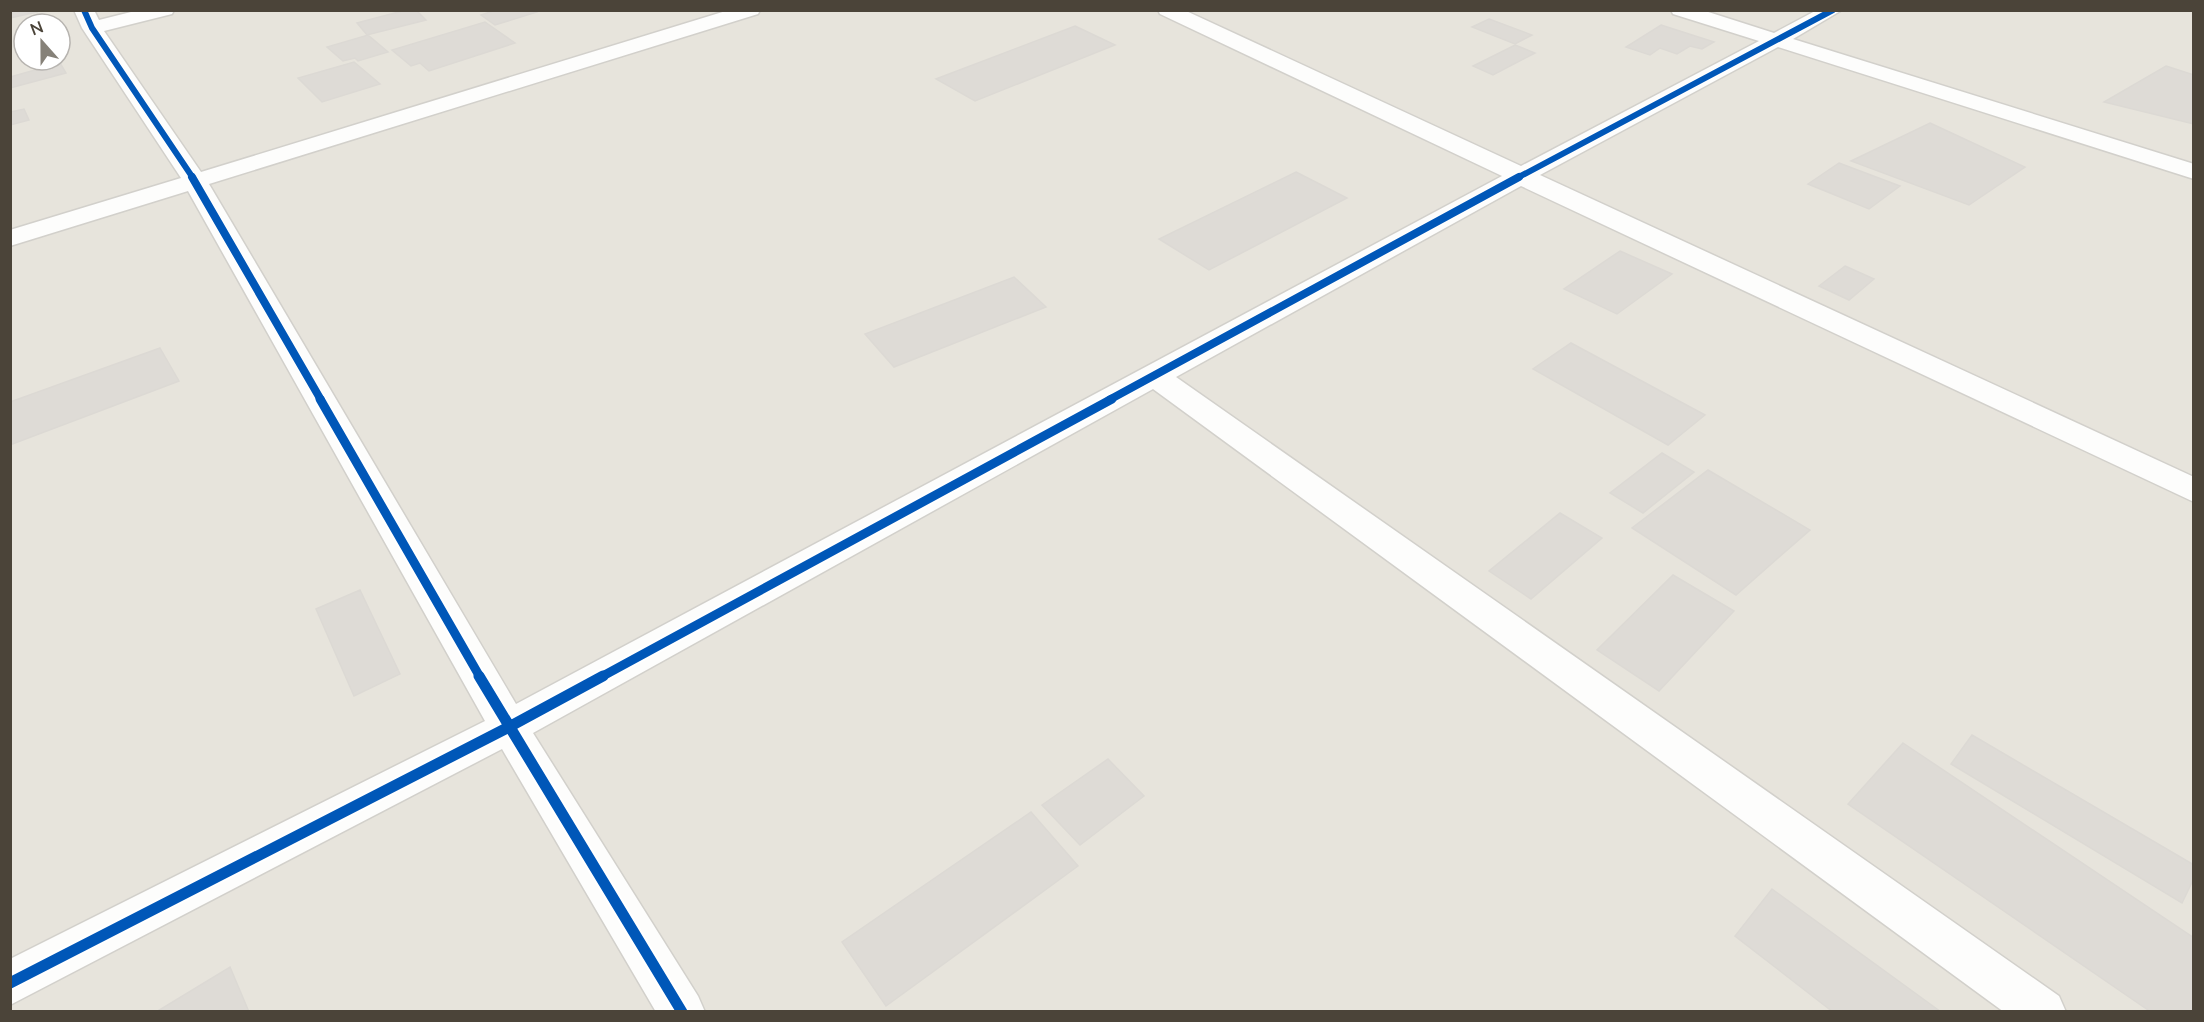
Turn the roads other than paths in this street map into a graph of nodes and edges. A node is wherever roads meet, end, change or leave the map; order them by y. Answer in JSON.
{"nodes":[{"id":1,"x":165,"y":10,"type":"edge"},
{"id":2,"x":751,"y":10,"type":"edge"},
{"id":3,"x":1167,"y":10,"type":"edge"},
{"id":4,"x":1680,"y":10,"type":"edge"},
{"id":5,"x":1833,"y":10,"type":"edge"},
{"id":6,"x":88,"y":19,"type":"edge"},
{"id":7,"x":1773,"y":42,"type":"junction"},
{"id":8,"x":2193,"y":172,"type":"edge"},
{"id":9,"x":1521,"y":176,"type":"junction"},
{"id":10,"x":195,"y":181,"type":"junction"},
{"id":11,"x":10,"y":238,"type":"edge"},
{"id":12,"x":1156,"y":377,"type":"junction"},
{"id":13,"x":2193,"y":491,"type":"edge"},
{"id":14,"x":509,"y":727,"type":"junction"},
{"id":15,"x":10,"y":983,"type":"edge"},
{"id":16,"x":682,"y":1011,"type":"edge"},
{"id":17,"x":2043,"y":1011,"type":"edge"}],
"edges":[{"from":1,"to":6,"type":"street"},
{"from":2,"to":10,"type":"street"},
{"from":3,"to":9,"type":"street"},
{"from":4,"to":7,"type":"street"},
{"from":5,"to":7,"type":"street"},
{"from":6,"to":10,"type":"street"},
{"from":7,"to":8,"type":"street"},
{"from":7,"to":9,"type":"street"},
{"from":9,"to":12,"type":"street"},
{"from":9,"to":13,"type":"street"},
{"from":10,"to":11,"type":"street"},
{"from":10,"to":14,"type":"street"},
{"from":12,"to":14,"type":"street"},
{"from":12,"to":17,"type":"street"},
{"from":14,"to":15,"type":"street"},
{"from":14,"to":16,"type":"street"}]}
